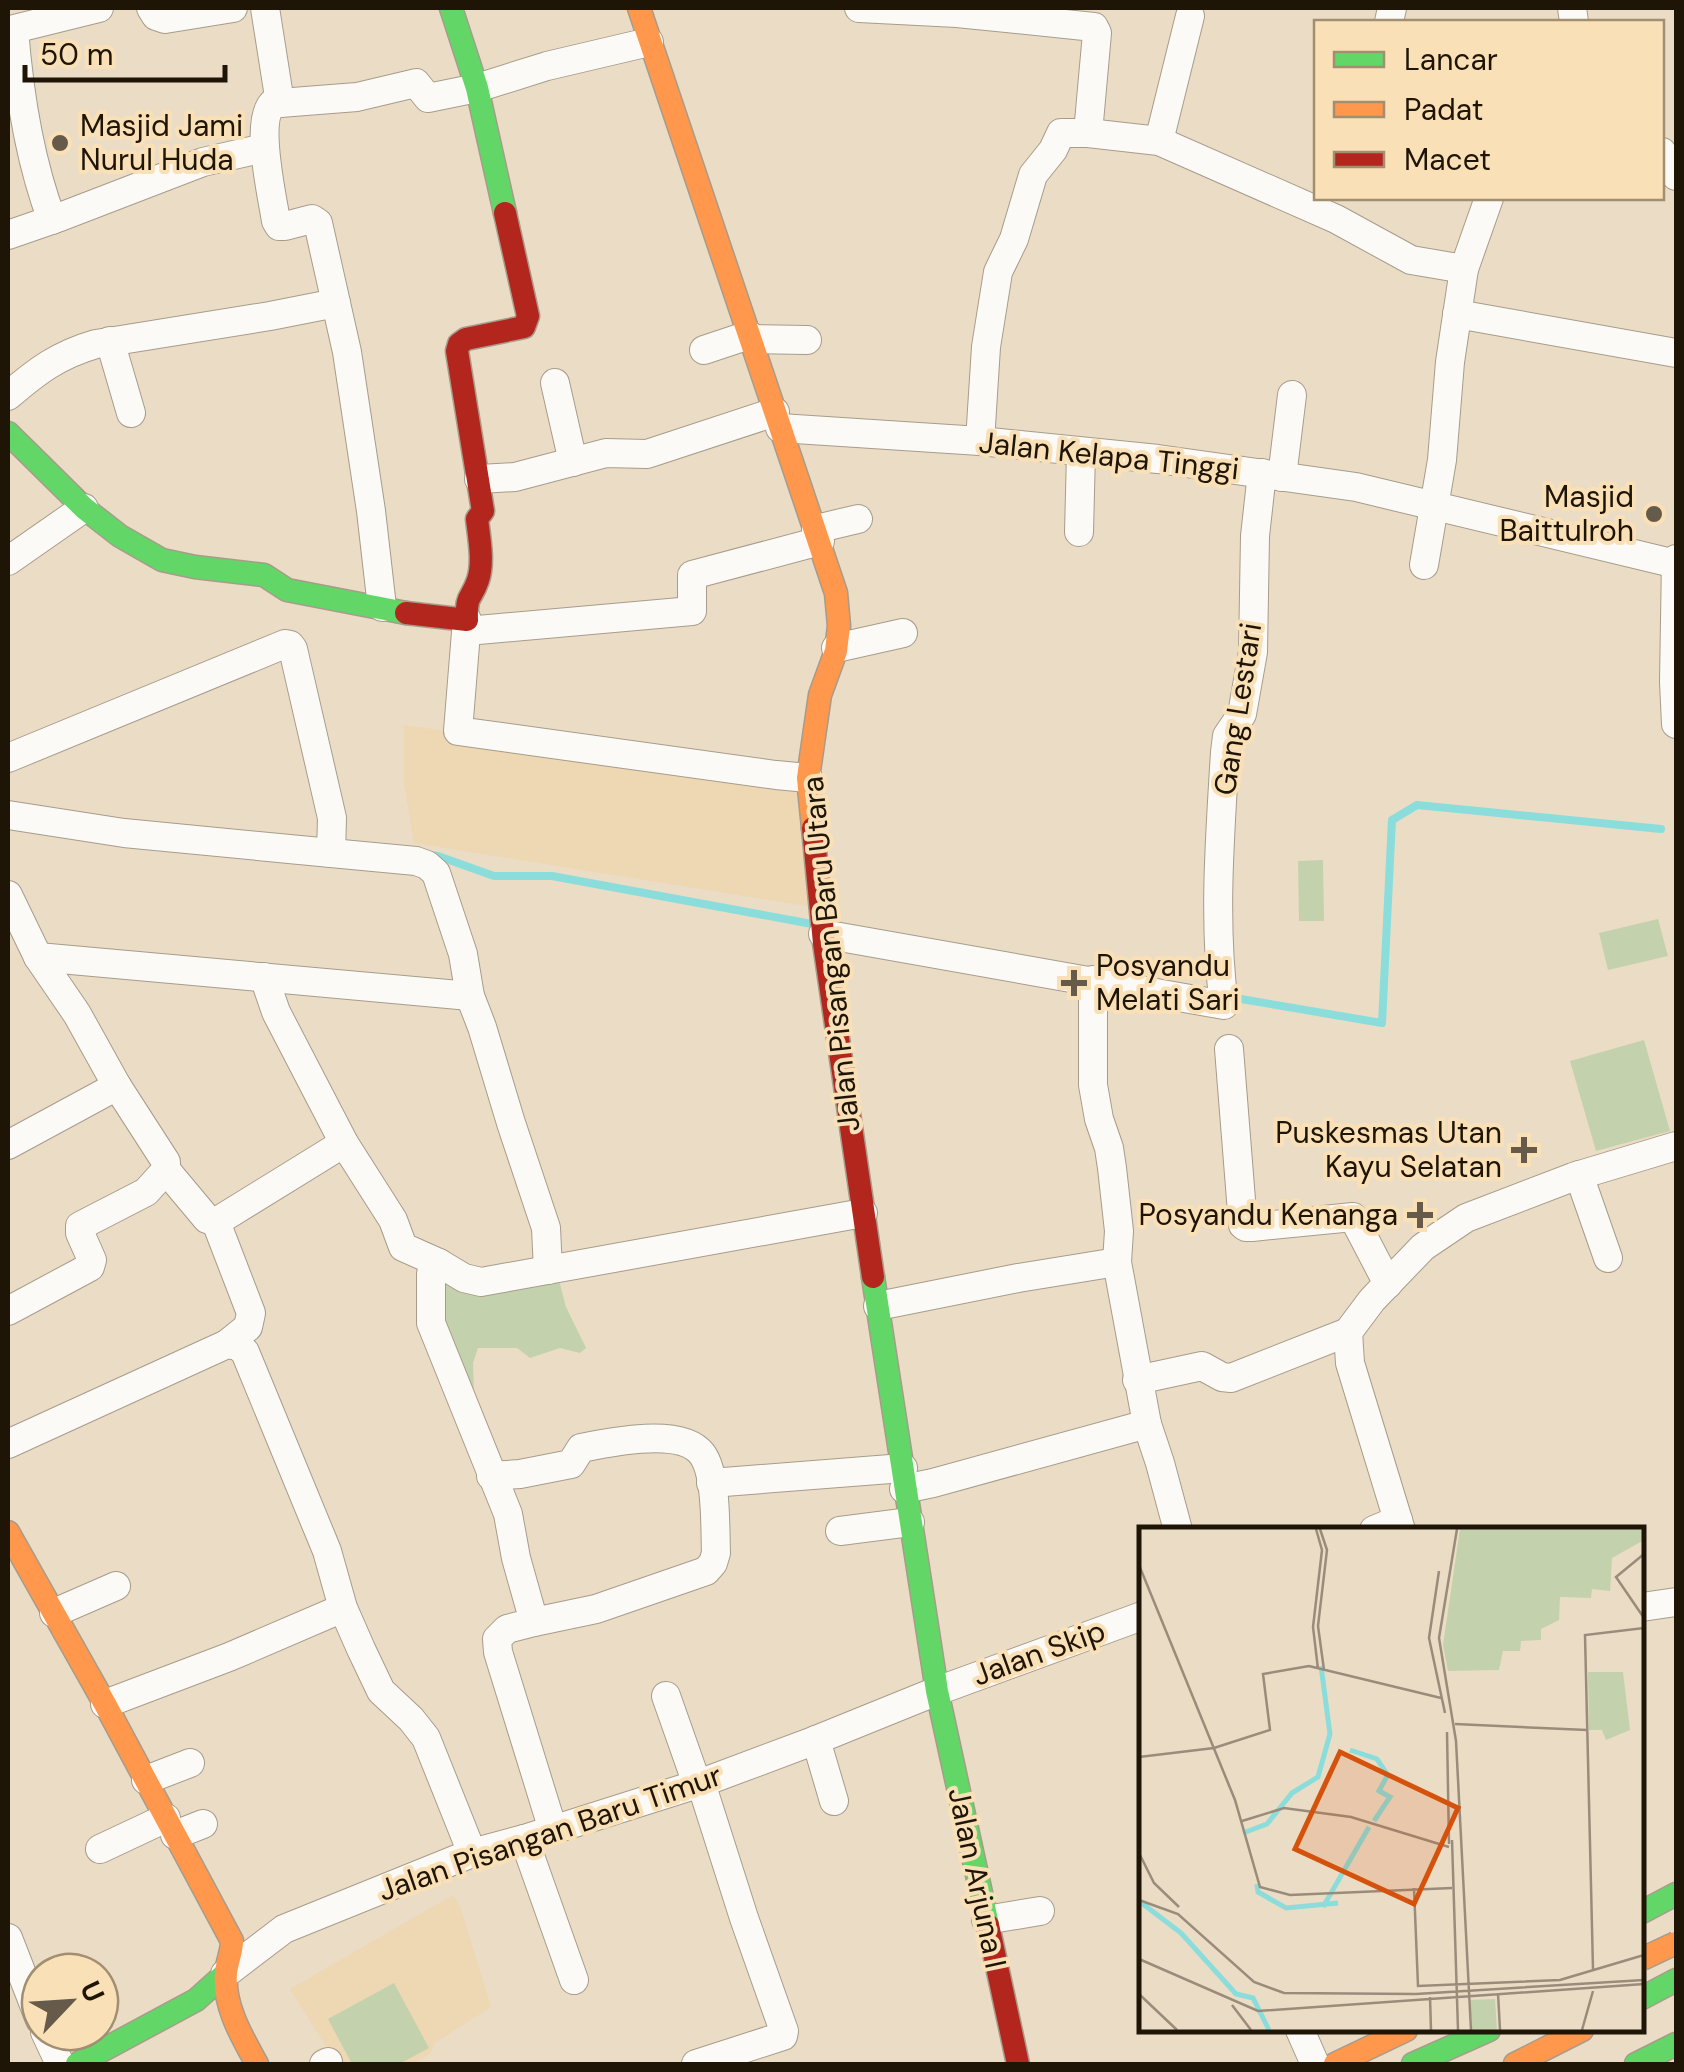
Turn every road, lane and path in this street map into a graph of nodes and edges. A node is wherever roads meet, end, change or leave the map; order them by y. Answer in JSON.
{"nodes":[{"id":1,"x":98,"y":8,"type":"edge"},
{"id":2,"x":150,"y":8,"type":"edge"},
{"id":3,"x":233,"y":8,"type":"edge"},
{"id":4,"x":265,"y":8,"type":"edge"},
{"id":5,"x":451,"y":8,"type":"edge"},
{"id":6,"x":639,"y":8,"type":"edge"},
{"id":7,"x":862,"y":8,"type":"edge"},
{"id":8,"x":957,"y":10,"type":"edge"},
{"id":9,"x":1190,"y":16,"type":"dead end"},
{"id":10,"x":11,"y":19,"type":"edge"},
{"id":11,"x":649,"y":42,"type":"junction"},
{"id":12,"x":477,"y":88,"type":"junction"},
{"id":13,"x":280,"y":103,"type":"junction"},
{"id":14,"x":1075,"y":133,"type":"junction"},
{"id":15,"x":1159,"y":141,"type":"junction"},
{"id":16,"x":264,"y":148,"type":"junction"},
{"id":17,"x":1314,"y":198,"type":"edge"},
{"id":18,"x":1488,"y":200,"type":"edge"},
{"id":19,"x":1340,"y":208,"type":"edge"},
{"id":20,"x":52,"y":220,"type":"junction"},
{"id":21,"x":8,"y":235,"type":"edge"},
{"id":22,"x":1464,"y":269,"type":"junction"},
{"id":23,"x":336,"y":303,"type":"junction"},
{"id":24,"x":1457,"y":314,"type":"junction"},
{"id":25,"x":750,"y":337,"type":"junction"},
{"id":26,"x":807,"y":340,"type":"dead end"},
{"id":27,"x":110,"y":342,"type":"junction"},
{"id":28,"x":704,"y":350,"type":"dead end"},
{"id":29,"x":1676,"y":354,"type":"edge"},
{"id":30,"x":555,"y":383,"type":"dead end"},
{"id":31,"x":1292,"y":395,"type":"dead end"},
{"id":32,"x":8,"y":396,"type":"edge"},
{"id":33,"x":131,"y":413,"type":"dead end"},
{"id":34,"x":778,"y":420,"type":"junction"},
{"id":35,"x":8,"y":433,"type":"edge"},
{"id":36,"x":980,"y":442,"type":"junction"},
{"id":37,"x":1081,"y":452,"type":"junction"},
{"id":38,"x":573,"y":462,"type":"junction"},
{"id":39,"x":1272,"y":475,"type":"junction"},
{"id":40,"x":479,"y":479,"type":"junction"},
{"id":41,"x":1434,"y":505,"type":"junction"},
{"id":42,"x":84,"y":508,"type":"junction"},
{"id":43,"x":858,"y":519,"type":"dead end"},
{"id":44,"x":1079,"y":532,"type":"dead end"},
{"id":45,"x":818,"y":535,"type":"junction"},
{"id":46,"x":8,"y":561,"type":"edge"},
{"id":47,"x":1676,"y":563,"type":"edge"},
{"id":48,"x":1424,"y":565,"type":"dead end"},
{"id":49,"x":382,"y":606,"type":"junction"},
{"id":50,"x":286,"y":617,"type":"junction"},
{"id":51,"x":467,"y":625,"type":"junction"},
{"id":52,"x":902,"y":633,"type":"dead end"},
{"id":53,"x":836,"y":648,"type":"junction"},
{"id":54,"x":1676,"y":724,"type":"edge"},
{"id":55,"x":8,"y":758,"type":"edge"},
{"id":56,"x":808,"y":778,"type":"junction"},
{"id":57,"x":8,"y":815,"type":"edge"},
{"id":58,"x":332,"y":839,"type":"junction"},
{"id":59,"x":8,"y":895,"type":"edge"},
{"id":60,"x":822,"y":924,"type":"junction"},
{"id":61,"x":38,"y":957,"type":"junction"},
{"id":62,"x":264,"y":977,"type":"junction"},
{"id":63,"x":1093,"y":980,"type":"junction"},
{"id":64,"x":470,"y":996,"type":"junction"},
{"id":65,"x":1229,"y":1049,"type":"dead end"},
{"id":66,"x":116,"y":1086,"type":"junction"},
{"id":67,"x":344,"y":1143,"type":"junction"},
{"id":68,"x":8,"y":1145,"type":"edge"},
{"id":69,"x":1676,"y":1146,"type":"edge"},
{"id":70,"x":166,"y":1170,"type":"junction"},
{"id":71,"x":1578,"y":1175,"type":"junction"},
{"id":72,"x":863,"y":1213,"type":"junction"},
{"id":73,"x":216,"y":1222,"type":"junction"},
{"id":74,"x":1608,"y":1258,"type":"dead end"},
{"id":75,"x":1117,"y":1262,"type":"junction"},
{"id":76,"x":438,"y":1263,"type":"junction"},
{"id":77,"x":548,"y":1270,"type":"junction"},
{"id":78,"x":1388,"y":1284,"type":"junction"},
{"id":79,"x":878,"y":1306,"type":"junction"},
{"id":80,"x":8,"y":1311,"type":"edge"},
{"id":81,"x":1348,"y":1332,"type":"junction"},
{"id":82,"x":228,"y":1344,"type":"junction"},
{"id":83,"x":1137,"y":1380,"type":"junction"},
{"id":84,"x":1147,"y":1424,"type":"junction"},
{"id":85,"x":8,"y":1444,"type":"edge"},
{"id":86,"x":491,"y":1476,"type":"junction"},
{"id":87,"x":904,"y":1479,"type":"junction"},
{"id":88,"x":711,"y":1483,"type":"junction"},
{"id":89,"x":910,"y":1522,"type":"junction"},
{"id":90,"x":1391,"y":1526,"type":"edge"},
{"id":91,"x":1177,"y":1527,"type":"edge"},
{"id":92,"x":840,"y":1531,"type":"dead end"},
{"id":93,"x":8,"y":1532,"type":"edge"},
{"id":94,"x":116,"y":1586,"type":"dead end"},
{"id":95,"x":1676,"y":1602,"type":"edge"},
{"id":96,"x":1644,"y":1607,"type":"edge"},
{"id":97,"x":343,"y":1608,"type":"junction"},
{"id":98,"x":54,"y":1613,"type":"junction"},
{"id":99,"x":1139,"y":1617,"type":"edge"},
{"id":100,"x":534,"y":1622,"type":"junction"},
{"id":101,"x":937,"y":1691,"type":"junction"},
{"id":102,"x":666,"y":1696,"type":"dead end"},
{"id":103,"x":105,"y":1704,"type":"junction"},
{"id":104,"x":816,"y":1740,"type":"junction"},
{"id":105,"x":190,"y":1762,"type":"dead end"},
{"id":106,"x":146,"y":1780,"type":"junction"},
{"id":107,"x":699,"y":1783,"type":"junction"},
{"id":108,"x":834,"y":1801,"type":"dead end"},
{"id":109,"x":204,"y":1824,"type":"dead end"},
{"id":110,"x":171,"y":1827,"type":"junction"},
{"id":111,"x":553,"y":1830,"type":"junction"},
{"id":112,"x":524,"y":1839,"type":"junction"},
{"id":113,"x":100,"y":1849,"type":"dead end"},
{"id":114,"x":472,"y":1853,"type":"junction"},
{"id":115,"x":1676,"y":1894,"type":"edge"},
{"id":116,"x":1040,"y":1911,"type":"dead end"},
{"id":117,"x":1644,"y":1911,"type":"edge"},
{"id":118,"x":986,"y":1920,"type":"junction"},
{"id":119,"x":8,"y":1938,"type":"edge"},
{"id":120,"x":1676,"y":1942,"type":"edge"},
{"id":121,"x":1644,"y":1958,"type":"edge"},
{"id":122,"x":20,"y":1969,"type":"edge"},
{"id":123,"x":225,"y":1974,"type":"junction"},
{"id":124,"x":574,"y":1980,"type":"dead end"},
{"id":125,"x":1676,"y":1980,"type":"edge"},
{"id":126,"x":1644,"y":1997,"type":"edge"},
{"id":127,"x":1301,"y":2032,"type":"edge"},
{"id":128,"x":1402,"y":2032,"type":"edge"},
{"id":129,"x":1485,"y":2032,"type":"edge"},
{"id":130,"x":1507,"y":2032,"type":"edge"},
{"id":131,"x":1578,"y":2032,"type":"edge"},
{"id":132,"x":1676,"y":2044,"type":"edge"},
{"id":133,"x":77,"y":2064,"type":"edge"},
{"id":134,"x":257,"y":2064,"type":"edge"},
{"id":135,"x":696,"y":2064,"type":"edge"},
{"id":136,"x":1018,"y":2064,"type":"edge"},
{"id":137,"x":1315,"y":2064,"type":"edge"},
{"id":138,"x":1336,"y":2064,"type":"edge"},
{"id":139,"x":1413,"y":2064,"type":"edge"},
{"id":140,"x":1442,"y":2064,"type":"edge"},
{"id":141,"x":1515,"y":2064,"type":"edge"},
{"id":142,"x":1636,"y":2064,"type":"edge"}],
"edges":[{"from":1,"to":10,"type":"street"},
{"from":2,"to":3,"type":"street"},
{"from":4,"to":13,"type":"street"},
{"from":5,"to":12,"type":"main road"},
{"from":6,"to":11,"type":"main road","name":"Jalan Pisangan Baru Utara"},
{"from":7,"to":8,"type":"street"},
{"from":8,"to":14,"type":"street"},
{"from":9,"to":15,"type":"street"},
{"from":10,"to":20,"type":"street"},
{"from":11,"to":12,"type":"street"},
{"from":11,"to":25,"type":"main road","name":"Jalan Pisangan Baru Utara"},
{"from":12,"to":13,"type":"street"},
{"from":12,"to":40,"type":"main road"},
{"from":13,"to":16,"type":"street"},
{"from":14,"to":15,"type":"street"},
{"from":14,"to":36,"type":"street"},
{"from":15,"to":17,"type":"street"},
{"from":16,"to":20,"type":"street"},
{"from":16,"to":23,"type":"street"},
{"from":18,"to":22,"type":"street"},
{"from":19,"to":22,"type":"street"},
{"from":20,"to":21,"type":"street"},
{"from":22,"to":24,"type":"street"},
{"from":23,"to":27,"type":"street"},
{"from":23,"to":49,"type":"street"},
{"from":24,"to":29,"type":"street"},
{"from":24,"to":41,"type":"street"},
{"from":25,"to":26,"type":"street"},
{"from":25,"to":28,"type":"street"},
{"from":25,"to":34,"type":"main road","name":"Jalan Pisangan Baru Utara"},
{"from":27,"to":32,"type":"street"},
{"from":27,"to":33,"type":"street"},
{"from":30,"to":38,"type":"street"},
{"from":31,"to":39,"type":"street","name":"Gang Lestari"},
{"from":34,"to":36,"type":"street","name":"Jalan Kelapa Tinggi"},
{"from":34,"to":38,"type":"street"},
{"from":34,"to":45,"type":"main road","name":"Jalan Pisangan Baru Utara"},
{"from":35,"to":42,"type":"main road"},
{"from":36,"to":37,"type":"street","name":"Jalan Kelapa Tinggi"},
{"from":37,"to":39,"type":"street","name":"Jalan Kelapa Tinggi"},
{"from":37,"to":44,"type":"street"},
{"from":38,"to":40,"type":"street"},
{"from":39,"to":41,"type":"street","name":"Jalan Kelapa Tinggi"},
{"from":39,"to":63,"type":"street","name":"Gang Lestari"},
{"from":40,"to":51,"type":"main road"},
{"from":41,"to":47,"type":"street","name":"Jalan Kelapa Tinggi"},
{"from":41,"to":48,"type":"street"},
{"from":42,"to":46,"type":"street"},
{"from":42,"to":50,"type":"main road"},
{"from":43,"to":45,"type":"street"},
{"from":45,"to":51,"type":"street"},
{"from":45,"to":53,"type":"main road","name":"Jalan Pisangan Baru Utara"},
{"from":47,"to":54,"type":"street"},
{"from":49,"to":50,"type":"main road"},
{"from":49,"to":51,"type":"main road"},
{"from":50,"to":55,"type":"street"},
{"from":50,"to":58,"type":"street"},
{"from":51,"to":56,"type":"street"},
{"from":52,"to":53,"type":"street"},
{"from":53,"to":56,"type":"main road","name":"Jalan Pisangan Baru Utara"},
{"from":56,"to":60,"type":"main road","name":"Jalan Pisangan Baru Utara"},
{"from":57,"to":58,"type":"street"},
{"from":58,"to":64,"type":"street"},
{"from":59,"to":61,"type":"street"},
{"from":60,"to":63,"type":"street"},
{"from":60,"to":72,"type":"main road","name":"Jalan Pisangan Baru Utara"},
{"from":61,"to":62,"type":"street"},
{"from":61,"to":66,"type":"street"},
{"from":62,"to":64,"type":"street"},
{"from":62,"to":67,"type":"street"},
{"from":63,"to":75,"type":"street"},
{"from":64,"to":77,"type":"street"},
{"from":65,"to":78,"type":"street"},
{"from":66,"to":68,"type":"street"},
{"from":66,"to":70,"type":"street"},
{"from":67,"to":73,"type":"street"},
{"from":67,"to":76,"type":"street"},
{"from":69,"to":71,"type":"street"},
{"from":70,"to":73,"type":"street"},
{"from":70,"to":80,"type":"street"},
{"from":71,"to":74,"type":"street"},
{"from":71,"to":78,"type":"street"},
{"from":72,"to":77,"type":"street"},
{"from":72,"to":79,"type":"main road","name":"Jalan Pisangan Baru Utara"},
{"from":73,"to":82,"type":"street"},
{"from":75,"to":79,"type":"street"},
{"from":75,"to":83,"type":"street"},
{"from":76,"to":77,"type":"street"},
{"from":76,"to":86,"type":"street"},
{"from":78,"to":81,"type":"street"},
{"from":79,"to":87,"type":"main road","name":"Jalan Pisangan Baru Utara"},
{"from":81,"to":83,"type":"street"},
{"from":81,"to":90,"type":"street"},
{"from":82,"to":85,"type":"street"},
{"from":82,"to":97,"type":"street"},
{"from":83,"to":84,"type":"street"},
{"from":84,"to":87,"type":"street"},
{"from":84,"to":91,"type":"street"},
{"from":86,"to":88,"type":"street"},
{"from":86,"to":100,"type":"street"},
{"from":87,"to":88,"type":"street"},
{"from":87,"to":89,"type":"main road","name":"Jalan Pisangan Baru Utara"},
{"from":88,"to":100,"type":"street"},
{"from":89,"to":92,"type":"street"},
{"from":89,"to":101,"type":"main road","name":"Jalan Pisangan Baru Utara"},
{"from":93,"to":98,"type":"main road"},
{"from":94,"to":98,"type":"street"},
{"from":95,"to":96,"type":"street"},
{"from":97,"to":103,"type":"street"},
{"from":97,"to":114,"type":"street"},
{"from":98,"to":103,"type":"main road"},
{"from":99,"to":101,"type":"street","name":"Jalan Skip"},
{"from":100,"to":111,"type":"street"},
{"from":101,"to":104,"type":"street","name":"Jalan Pisangan Baru Timur"},
{"from":101,"to":118,"type":"main road","name":"Jalan Arjuna I"},
{"from":102,"to":107,"type":"street"},
{"from":103,"to":106,"type":"main road"},
{"from":104,"to":107,"type":"street","name":"Jalan Pisangan Baru Timur"},
{"from":104,"to":108,"type":"street"},
{"from":105,"to":106,"type":"street"},
{"from":106,"to":110,"type":"main road"},
{"from":107,"to":111,"type":"street","name":"Jalan Pisangan Baru Timur"},
{"from":107,"to":135,"type":"street"},
{"from":109,"to":110,"type":"street"},
{"from":110,"to":113,"type":"street"},
{"from":110,"to":123,"type":"main road"},
{"from":111,"to":112,"type":"street","name":"Jalan Pisangan Baru Timur"},
{"from":112,"to":114,"type":"street","name":"Jalan Pisangan Baru Timur"},
{"from":112,"to":124,"type":"street"},
{"from":114,"to":123,"type":"street","name":"Jalan Pisangan Baru Timur"},
{"from":115,"to":117,"type":"main road"},
{"from":116,"to":118,"type":"street"},
{"from":118,"to":136,"type":"main road","name":"Jalan Arjuna I"},
{"from":119,"to":122,"type":"street"},
{"from":120,"to":121,"type":"main road","bridge":true},
{"from":123,"to":133,"type":"main road","name":"Jalan Pisangan Baru Timur"},
{"from":123,"to":134,"type":"main road"},
{"from":125,"to":126,"type":"main road"},
{"from":127,"to":137,"type":"street"},
{"from":128,"to":138,"type":"main road"},
{"from":129,"to":139,"type":"main road"},
{"from":130,"to":140,"type":"main road"},
{"from":131,"to":141,"type":"main road"},
{"from":132,"to":142,"type":"main road"}]}
